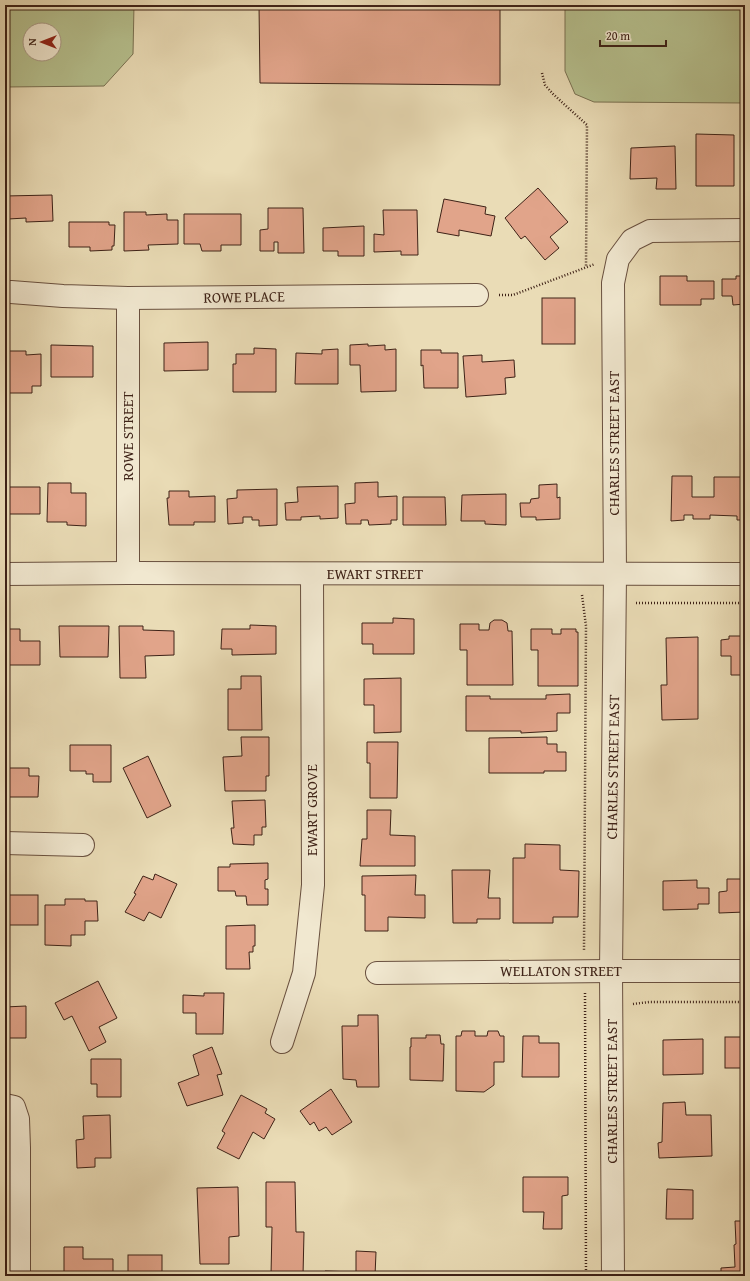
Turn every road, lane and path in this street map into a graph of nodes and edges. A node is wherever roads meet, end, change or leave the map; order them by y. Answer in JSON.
{"nodes":[{"id":1,"x":542,"y":73,"type":"dead end"},
{"id":2,"x":745,"y":230,"type":"edge"},
{"id":3,"x":618,"y":259,"type":"junction"},
{"id":4,"x":586,"y":266,"type":"junction"},
{"id":5,"x":11,"y":292,"type":"dead end"},
{"id":6,"x":477,"y":295,"type":"joint"},
{"id":7,"x":128,"y":298,"type":"junction"},
{"id":8,"x":128,"y":573,"type":"junction"},
{"id":9,"x":5,"y":574,"type":"edge"},
{"id":10,"x":312,"y":574,"type":"junction"},
{"id":11,"x":615,"y":574,"type":"junction"},
{"id":12,"x":745,"y":574,"type":"edge"},
{"id":13,"x":582,"y":592,"type":"dead end"},
{"id":14,"x":636,"y":603,"type":"dead end"},
{"id":15,"x":745,"y":603,"type":"edge"},
{"id":16,"x":5,"y":843,"type":"edge"},
{"id":17,"x":83,"y":845,"type":"dead end"},
{"id":18,"x":584,"y":950,"type":"dead end"},
{"id":19,"x":611,"y":971,"type":"junction"},
{"id":20,"x":745,"y":971,"type":"edge"},
{"id":21,"x":377,"y":973,"type":"dead end"},
{"id":22,"x":585,"y":990,"type":"dead end"},
{"id":23,"x":745,"y":1002,"type":"edge"},
{"id":24,"x":627,"y":1004,"type":"dead end"},
{"id":25,"x":282,"y":1042,"type":"dead end"},
{"id":26,"x":5,"y":1105,"type":"edge"},
{"id":27,"x":19,"y":1276,"type":"edge"},
{"id":28,"x":586,"y":1276,"type":"edge"},
{"id":29,"x":613,"y":1276,"type":"edge"}],
"edges":[{"from":1,"to":4,"type":"path"},
{"from":2,"to":3,"type":"street"},
{"from":3,"to":4,"type":"path"},
{"from":3,"to":11,"type":"street","name":"CHARLES STREET EAST"},
{"from":4,"to":6,"type":"path"},
{"from":5,"to":7,"type":"street","name":"ROWE PLACE"},
{"from":6,"to":7,"type":"street","name":"ROWE PLACE"},
{"from":7,"to":8,"type":"street","name":"ROWE STREET"},
{"from":8,"to":9,"type":"street","name":"EWART STREET"},
{"from":8,"to":10,"type":"street","name":"EWART STREET"},
{"from":10,"to":11,"type":"street","name":"EWART STREET"},
{"from":10,"to":25,"type":"street","name":"EWART GROVE"},
{"from":11,"to":12,"type":"street","name":"EWART STREET"},
{"from":11,"to":19,"type":"street","name":"CHARLES STREET EAST"},
{"from":13,"to":18,"type":"path"},
{"from":14,"to":15,"type":"path"},
{"from":16,"to":17,"type":"street"},
{"from":19,"to":20,"type":"street","name":"WELLATON STREET"},
{"from":19,"to":21,"type":"street","name":"WELLATON STREET"},
{"from":19,"to":29,"type":"street","name":"CHARLES STREET EAST"},
{"from":22,"to":28,"type":"path"},
{"from":23,"to":24,"type":"path"},
{"from":26,"to":27,"type":"street"}]}
